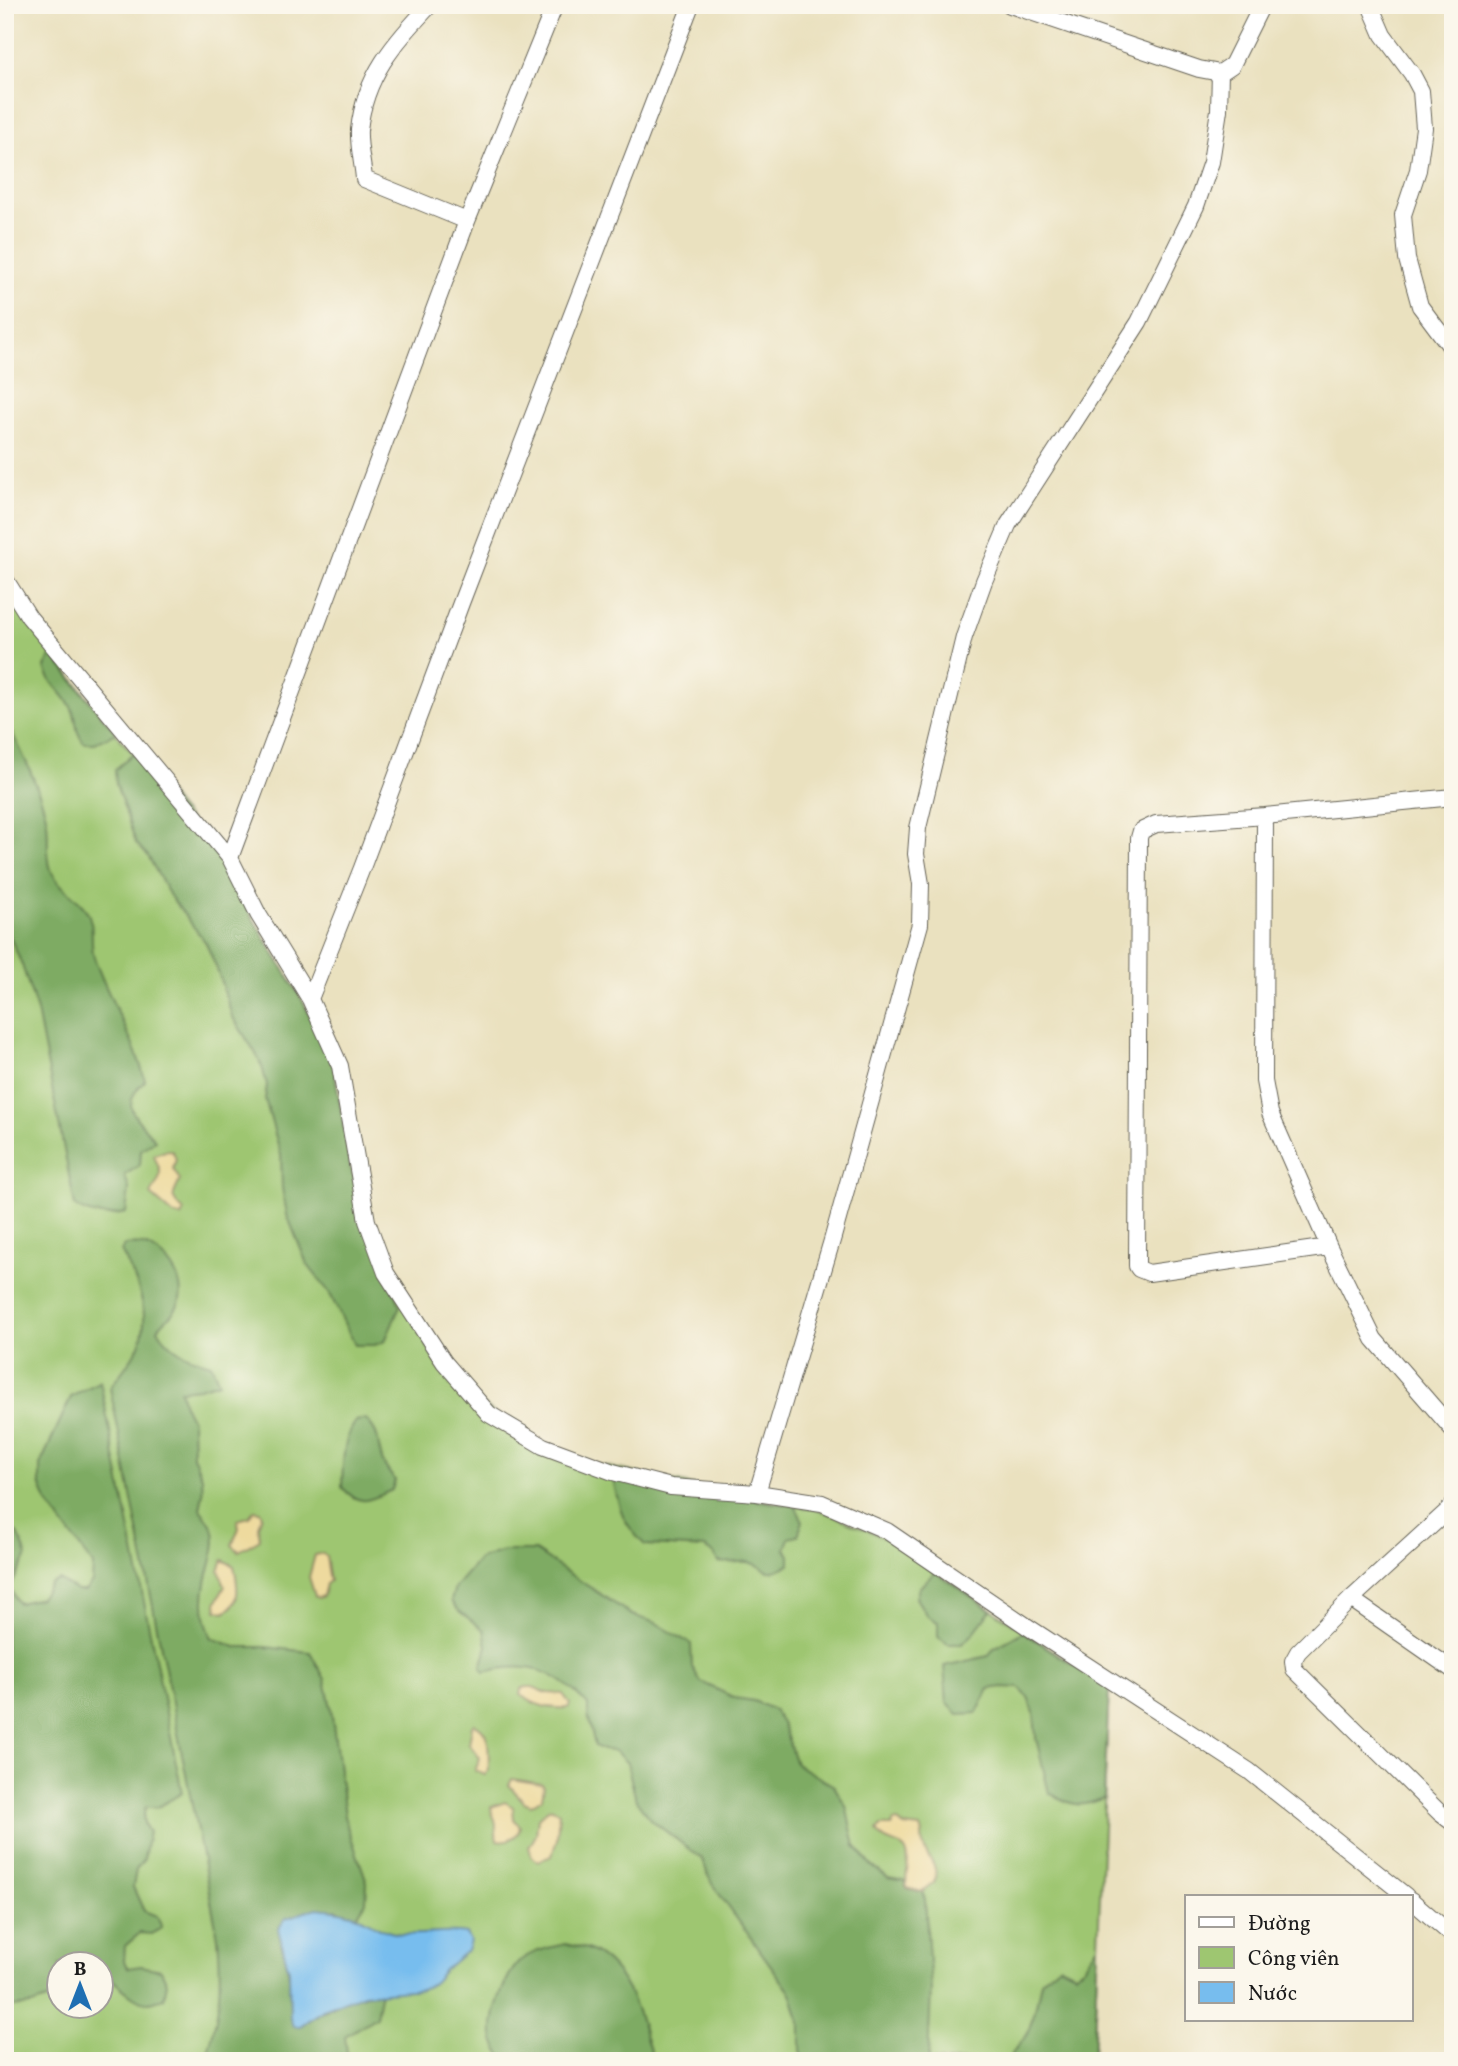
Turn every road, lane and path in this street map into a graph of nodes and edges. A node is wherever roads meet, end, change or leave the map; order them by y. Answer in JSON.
{"nodes":[{"id":1,"x":430,"y":5,"type":"edge"},
{"id":2,"x":555,"y":5,"type":"edge"},
{"id":3,"x":691,"y":5,"type":"edge"},
{"id":4,"x":1010,"y":5,"type":"edge"},
{"id":5,"x":1262,"y":5,"type":"edge"},
{"id":6,"x":1370,"y":5,"type":"edge"},
{"id":7,"x":1220,"y":73,"type":"junction"},
{"id":8,"x":467,"y":221,"type":"junction"},
{"id":9,"x":1453,"y":350,"type":"edge"},
{"id":10,"x":5,"y":579,"type":"edge"},
{"id":11,"x":1453,"y":797,"type":"edge"},
{"id":12,"x":1265,"y":816,"type":"junction"},
{"id":13,"x":230,"y":858,"type":"junction"},
{"id":14,"x":310,"y":999,"type":"junction"},
{"id":15,"x":1329,"y":1247,"type":"junction"},
{"id":16,"x":1453,"y":1430,"type":"edge"},
{"id":17,"x":757,"y":1493,"type":"junction"},
{"id":18,"x":1451,"y":1511,"type":"edge"},
{"id":19,"x":1351,"y":1599,"type":"junction"},
{"id":20,"x":1453,"y":1670,"type":"edge"},
{"id":21,"x":1453,"y":1823,"type":"edge"},
{"id":22,"x":1405,"y":1895,"type":"edge"},
{"id":23,"x":1412,"y":1901,"type":"edge"},
{"id":24,"x":1453,"y":1936,"type":"edge"}],
"edges":[{"from":1,"to":8,"type":"street"},
{"from":2,"to":8,"type":"street"},
{"from":3,"to":14,"type":"street"},
{"from":4,"to":7,"type":"street"},
{"from":5,"to":7,"type":"street"},
{"from":6,"to":9,"type":"street"},
{"from":7,"to":17,"type":"street"},
{"from":8,"to":13,"type":"street"},
{"from":10,"to":13,"type":"street"},
{"from":11,"to":12,"type":"street"},
{"from":12,"to":15,"type":"street"},
{"from":12,"to":15,"type":"street"},
{"from":13,"to":14,"type":"street"},
{"from":14,"to":17,"type":"street"},
{"from":15,"to":16,"type":"street"},
{"from":17,"to":22,"type":"street"},
{"from":18,"to":19,"type":"street"},
{"from":19,"to":20,"type":"street"},
{"from":19,"to":21,"type":"street"},
{"from":23,"to":24,"type":"street"}]}
